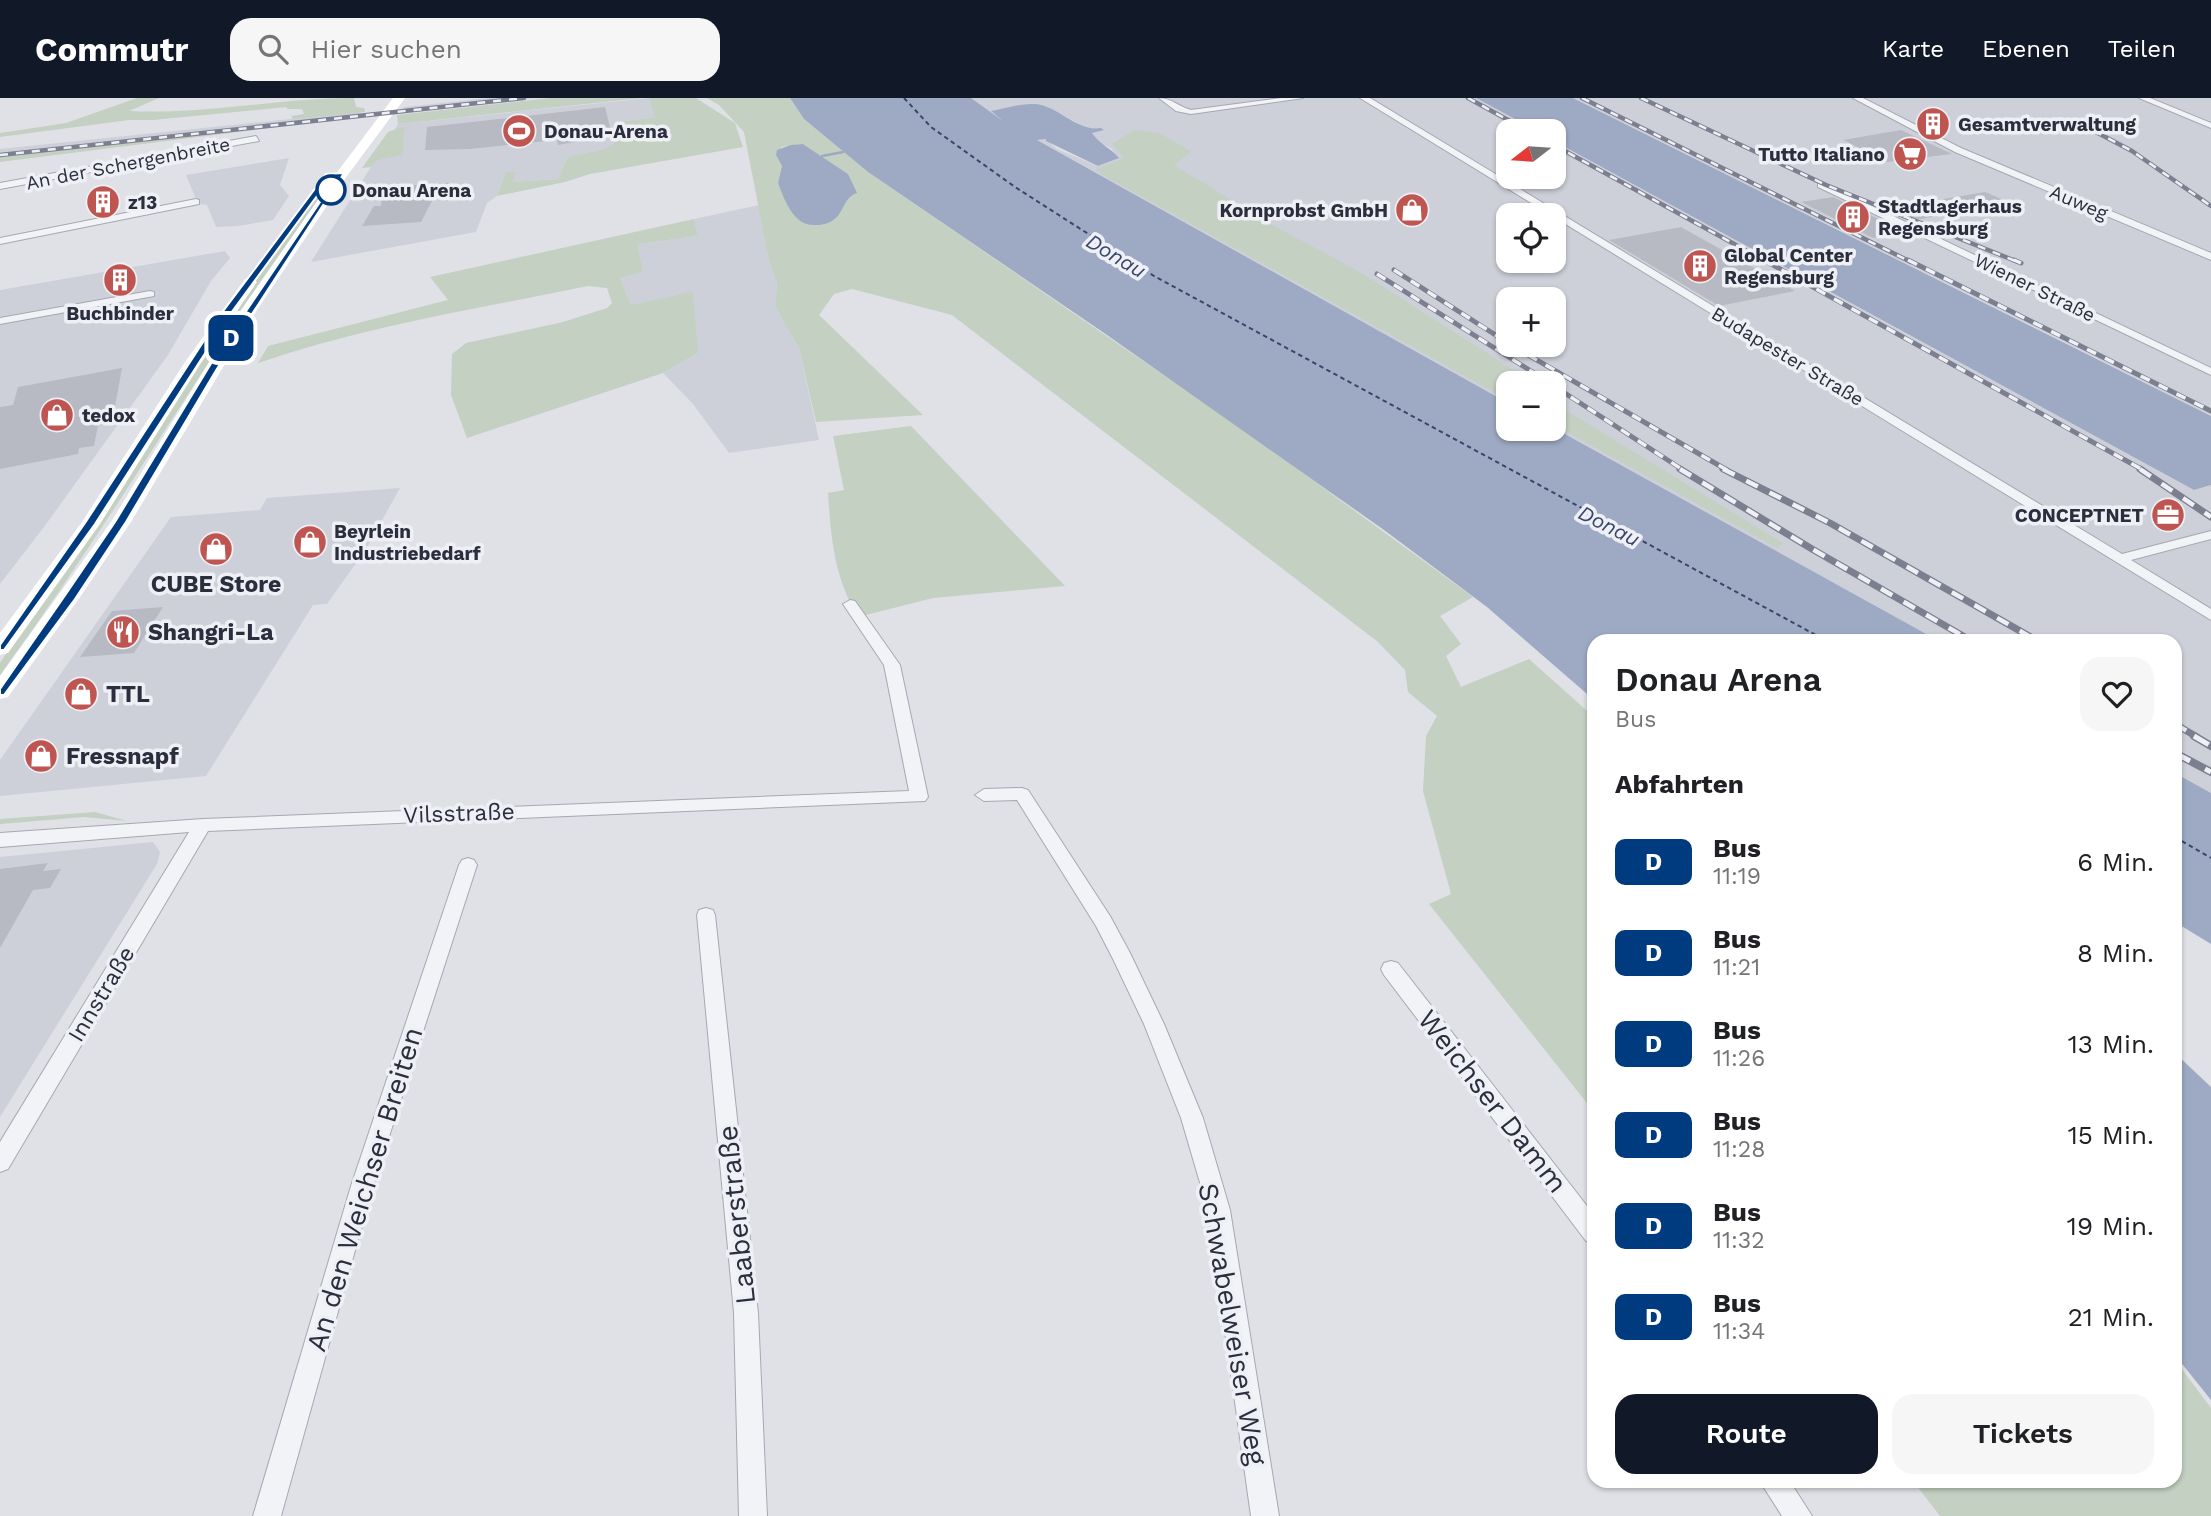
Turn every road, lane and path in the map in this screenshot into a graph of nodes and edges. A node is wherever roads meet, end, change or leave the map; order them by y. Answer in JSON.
{"nodes":[{"id":1,"x":396,"y":98,"type":"edge"},
{"id":2,"x":1163,"y":98,"type":"edge"},
{"id":3,"x":1299,"y":98,"type":"edge"},
{"id":4,"x":1364,"y":98,"type":"edge"},
{"id":5,"x":1857,"y":98,"type":"edge"},
{"id":6,"x":2143,"y":98,"type":"edge"},
{"id":7,"x":2210,"y":125,"type":"edge"},
{"id":8,"x":256,"y":139,"type":"dead end"},
{"id":9,"x":1821,"y":185,"type":"dead end"},
{"id":10,"x":0,"y":186,"type":"edge"},
{"id":11,"x":195,"y":202,"type":"dead end"},
{"id":12,"x":0,"y":241,"type":"edge"},
{"id":13,"x":2211,"y":257,"type":"edge"},
{"id":14,"x":150,"y":293,"type":"dead end"},
{"id":15,"x":0,"y":321,"type":"edge"},
{"id":16,"x":2211,"y":372,"type":"edge"},
{"id":17,"x":2211,"y":535,"type":"edge"},
{"id":18,"x":2120,"y":559,"type":"junction"},
{"id":19,"x":850,"y":604,"type":"dead end"},
{"id":20,"x":2211,"y":615,"type":"edge"},
{"id":21,"x":0,"y":648,"type":"edge"},
{"id":22,"x":0,"y":692,"type":"edge"},
{"id":23,"x":984,"y":795,"type":"dead end"},
{"id":24,"x":203,"y":825,"type":"junction"},
{"id":25,"x":0,"y":840,"type":"edge"},
{"id":26,"x":468,"y":865,"type":"dead end"},
{"id":27,"x":706,"y":915,"type":"dead end"},
{"id":28,"x":1391,"y":969,"type":"dead end"},
{"id":29,"x":0,"y":1163,"type":"edge"},
{"id":30,"x":1587,"y":1224,"type":"edge"},
{"id":31,"x":1778,"y":1488,"type":"edge"},
{"id":32,"x":267,"y":1516,"type":"edge"},
{"id":33,"x":753,"y":1516,"type":"edge"},
{"id":34,"x":1265,"y":1516,"type":"edge"},
{"id":35,"x":1798,"y":1516,"type":"edge"}],
"edges":[{"from":1,"to":21,"type":"main road"},
{"from":1,"to":22,"type":"main road"},
{"from":2,"to":3,"type":"street"},
{"from":4,"to":18,"type":"street","name":"Budapester Straße"},
{"from":5,"to":13,"type":"street","name":"Auweg"},
{"from":6,"to":7,"type":"street"},
{"from":8,"to":10,"type":"street","name":"An der Schergenbreite"},
{"from":9,"to":16,"type":"street","name":"Wiener Straße"},
{"from":11,"to":12,"type":"street"},
{"from":14,"to":15,"type":"street"},
{"from":17,"to":18,"type":"street"},
{"from":18,"to":20,"type":"street","name":"Budapester Straße"},
{"from":19,"to":24,"type":"street","name":"Vilsstraße"},
{"from":23,"to":34,"type":"street","name":"Schwabelweiser Weg"},
{"from":24,"to":25,"type":"street","name":"Vilsstraße"},
{"from":24,"to":29,"type":"street","name":"Innstraße"},
{"from":26,"to":32,"type":"street","name":"An den Weichser Breiten"},
{"from":27,"to":33,"type":"street","name":"Laaberstraße"},
{"from":28,"to":30,"type":"street","name":"Weichser Damm"},
{"from":31,"to":35,"type":"street"}]}
